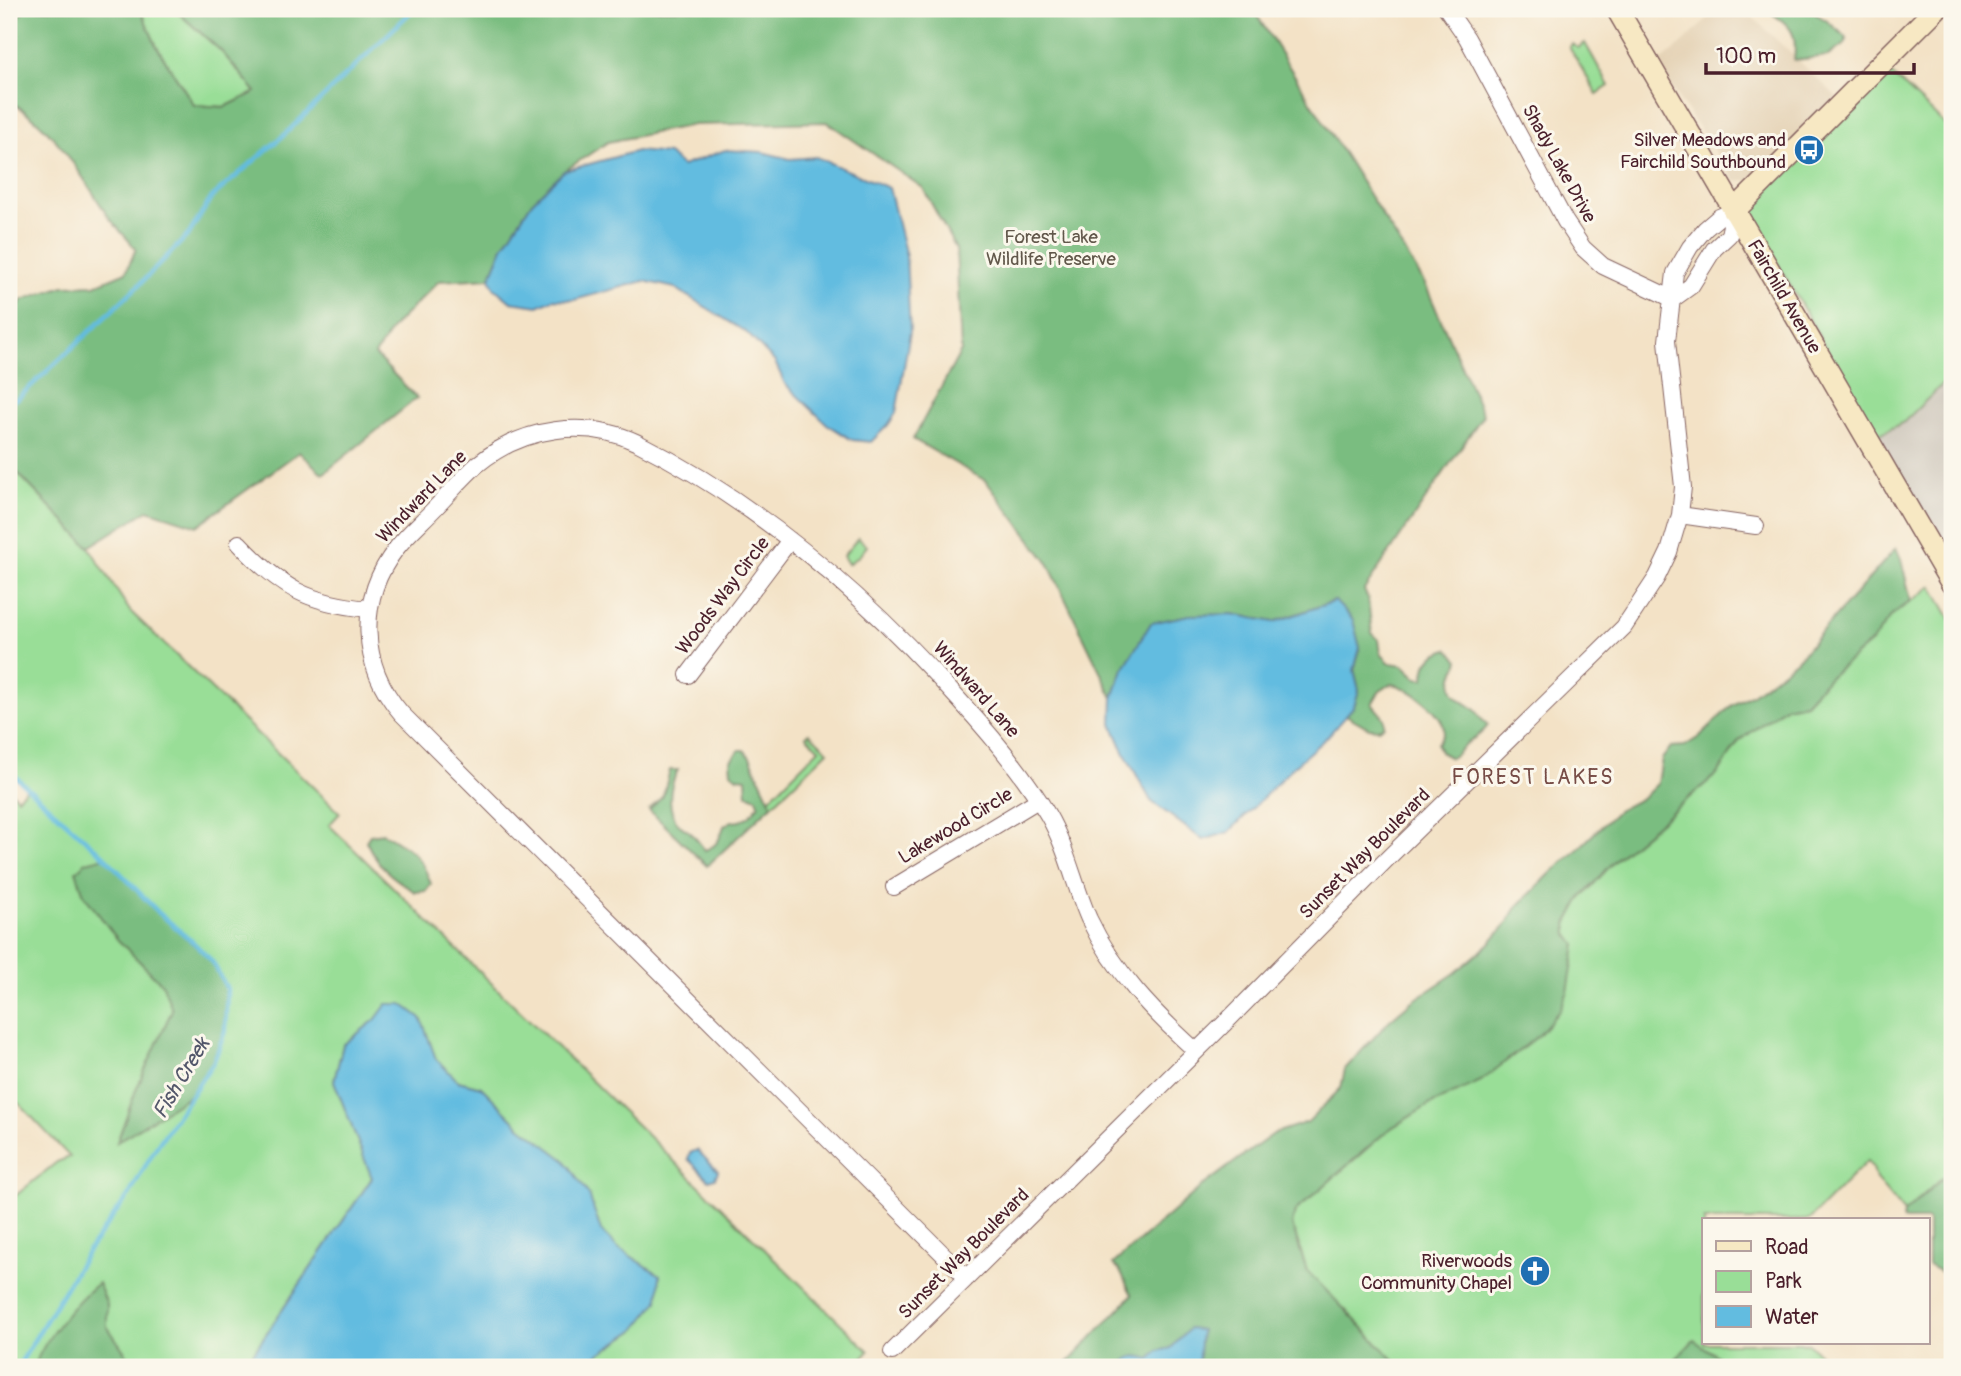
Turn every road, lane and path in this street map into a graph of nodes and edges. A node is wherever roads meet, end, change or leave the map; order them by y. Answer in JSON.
{"nodes":[{"id":1,"x":1447,"y":9,"type":"edge"},
{"id":2,"x":1617,"y":9,"type":"edge"},
{"id":3,"x":1936,"y":9,"type":"edge"},
{"id":4,"x":1734,"y":211,"type":"junction"},
{"id":5,"x":1673,"y":299,"type":"junction"},
{"id":6,"x":1680,"y":515,"type":"junction"},
{"id":7,"x":1756,"y":526,"type":"dead end"},
{"id":8,"x":790,"y":540,"type":"junction"},
{"id":9,"x":239,"y":543,"type":"dead end"},
{"id":10,"x":1952,"y":584,"type":"edge"},
{"id":11,"x":369,"y":609,"type":"junction"},
{"id":12,"x":688,"y":675,"type":"dead end"},
{"id":13,"x":1038,"y":800,"type":"junction"},
{"id":14,"x":894,"y":887,"type":"dead end"},
{"id":15,"x":1196,"y":1051,"type":"junction"},
{"id":16,"x":968,"y":1278,"type":"junction"},
{"id":17,"x":892,"y":1352,"type":"dead end"}],
"edges":[{"from":1,"to":5,"type":"street","name":"Shady Lake Drive"},
{"from":2,"to":4,"type":"main road","name":"Fairchild Avenue"},
{"from":3,"to":4,"type":"main road"},
{"from":4,"to":5,"type":"street"},
{"from":4,"to":10,"type":"main road","name":"Fairchild Avenue"},
{"from":5,"to":6,"type":"street","name":"Sunset Way Boulevard"},
{"from":6,"to":7,"type":"street"},
{"from":6,"to":15,"type":"street","name":"Sunset Way Boulevard"},
{"from":8,"to":11,"type":"street","name":"Windward Lane"},
{"from":8,"to":12,"type":"street","name":"Woods Way Circle"},
{"from":8,"to":13,"type":"street","name":"Windward Lane"},
{"from":9,"to":11,"type":"street"},
{"from":11,"to":16,"type":"street","name":"Windward Lane"},
{"from":13,"to":14,"type":"street","name":"Lakewood Circle"},
{"from":13,"to":15,"type":"street","name":"Windward Lane"},
{"from":15,"to":16,"type":"street","name":"Sunset Way Boulevard"},
{"from":16,"to":17,"type":"street","name":"Sunset Way Boulevard"}]}
